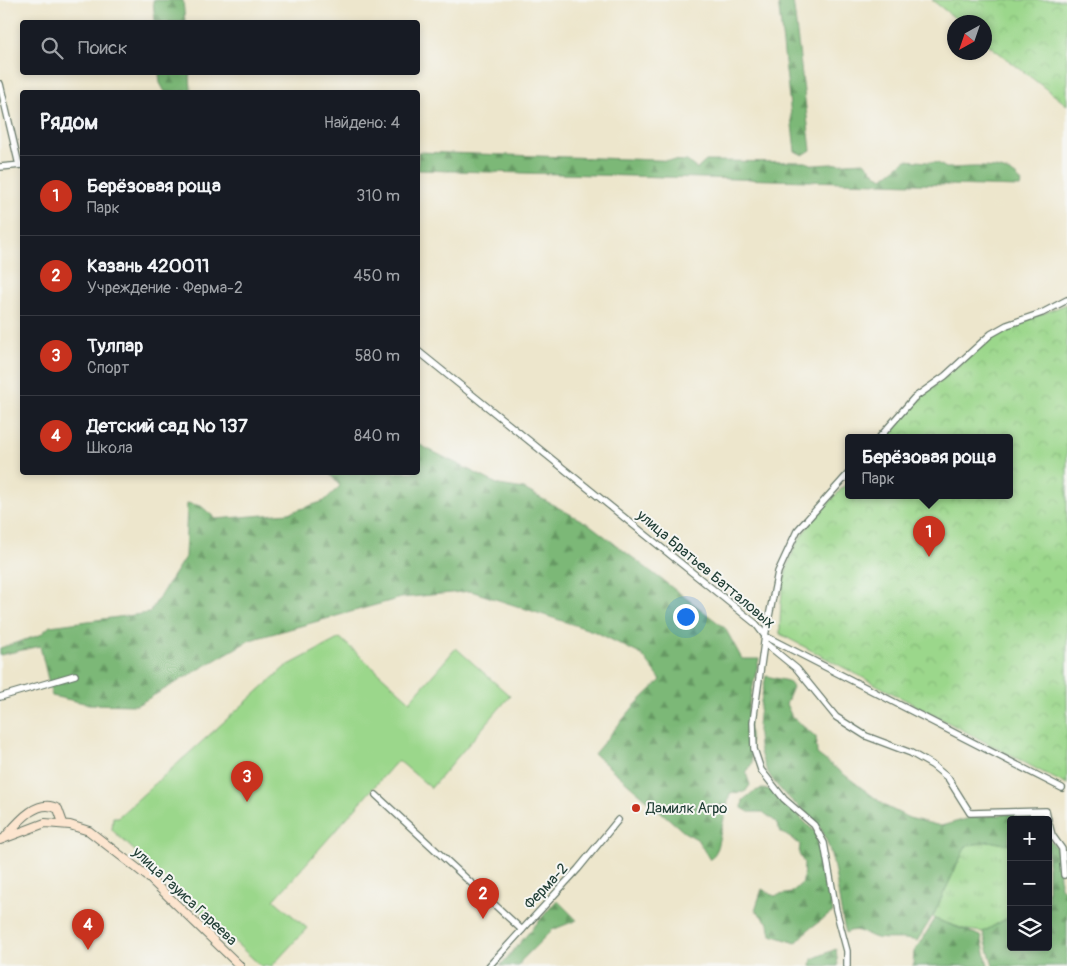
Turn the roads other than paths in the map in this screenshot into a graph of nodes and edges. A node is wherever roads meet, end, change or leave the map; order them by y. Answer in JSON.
{"nodes":[{"id":1,"x":0,"y":84,"type":"edge"},
{"id":2,"x":20,"y":161,"type":"edge"},
{"id":3,"x":20,"y":165,"type":"edge"},
{"id":4,"x":0,"y":167,"type":"edge"},
{"id":5,"x":1067,"y":300,"type":"edge"},
{"id":6,"x":420,"y":353,"type":"edge"},
{"id":7,"x":882,"y":434,"type":"edge"},
{"id":8,"x":845,"y":478,"type":"edge"},
{"id":9,"x":765,"y":636,"type":"junction"},
{"id":10,"x":765,"y":643,"type":"junction"},
{"id":11,"x":75,"y":675,"type":"dead end"},
{"id":12,"x":0,"y":697,"type":"edge"},
{"id":13,"x":1062,"y":788,"type":"dead end"},
{"id":14,"x":376,"y":795,"type":"dead end"},
{"id":15,"x":1047,"y":816,"type":"edge"},
{"id":16,"x":618,"y":820,"type":"dead end"},
{"id":17,"x":63,"y":823,"type":"junction"},
{"id":18,"x":1052,"y":835,"type":"edge"},
{"id":19,"x":2,"y":839,"type":"edge"},
{"id":20,"x":1064,"y":875,"type":"dead end"},
{"id":21,"x":522,"y":930,"type":"junction"},
{"id":22,"x":240,"y":966,"type":"edge"},
{"id":23,"x":489,"y":966,"type":"edge"},
{"id":24,"x":847,"y":966,"type":"edge"}],
"edges":[{"from":1,"to":2,"type":"street"},
{"from":3,"to":4,"type":"street"},
{"from":5,"to":7,"type":"street"},
{"from":6,"to":9,"type":"street","name":"улица Братьев Батталовых"},
{"from":8,"to":9,"type":"street"},
{"from":9,"to":10,"type":"street"},
{"from":9,"to":13,"type":"street","name":"улица Братьев Батталовых"},
{"from":10,"to":15,"type":"street"},
{"from":10,"to":24,"type":"street"},
{"from":11,"to":12,"type":"street"},
{"from":14,"to":21,"type":"street"},
{"from":16,"to":21,"type":"street","name":"Ферма-2"},
{"from":17,"to":19,"type":"street","name":"улица Рауиса Гареева"},
{"from":17,"to":19,"type":"street"},
{"from":17,"to":22,"type":"street","name":"улица Рауиса Гареева"},
{"from":18,"to":20,"type":"street"},
{"from":21,"to":23,"type":"street","name":"Ферма-2"}]}
